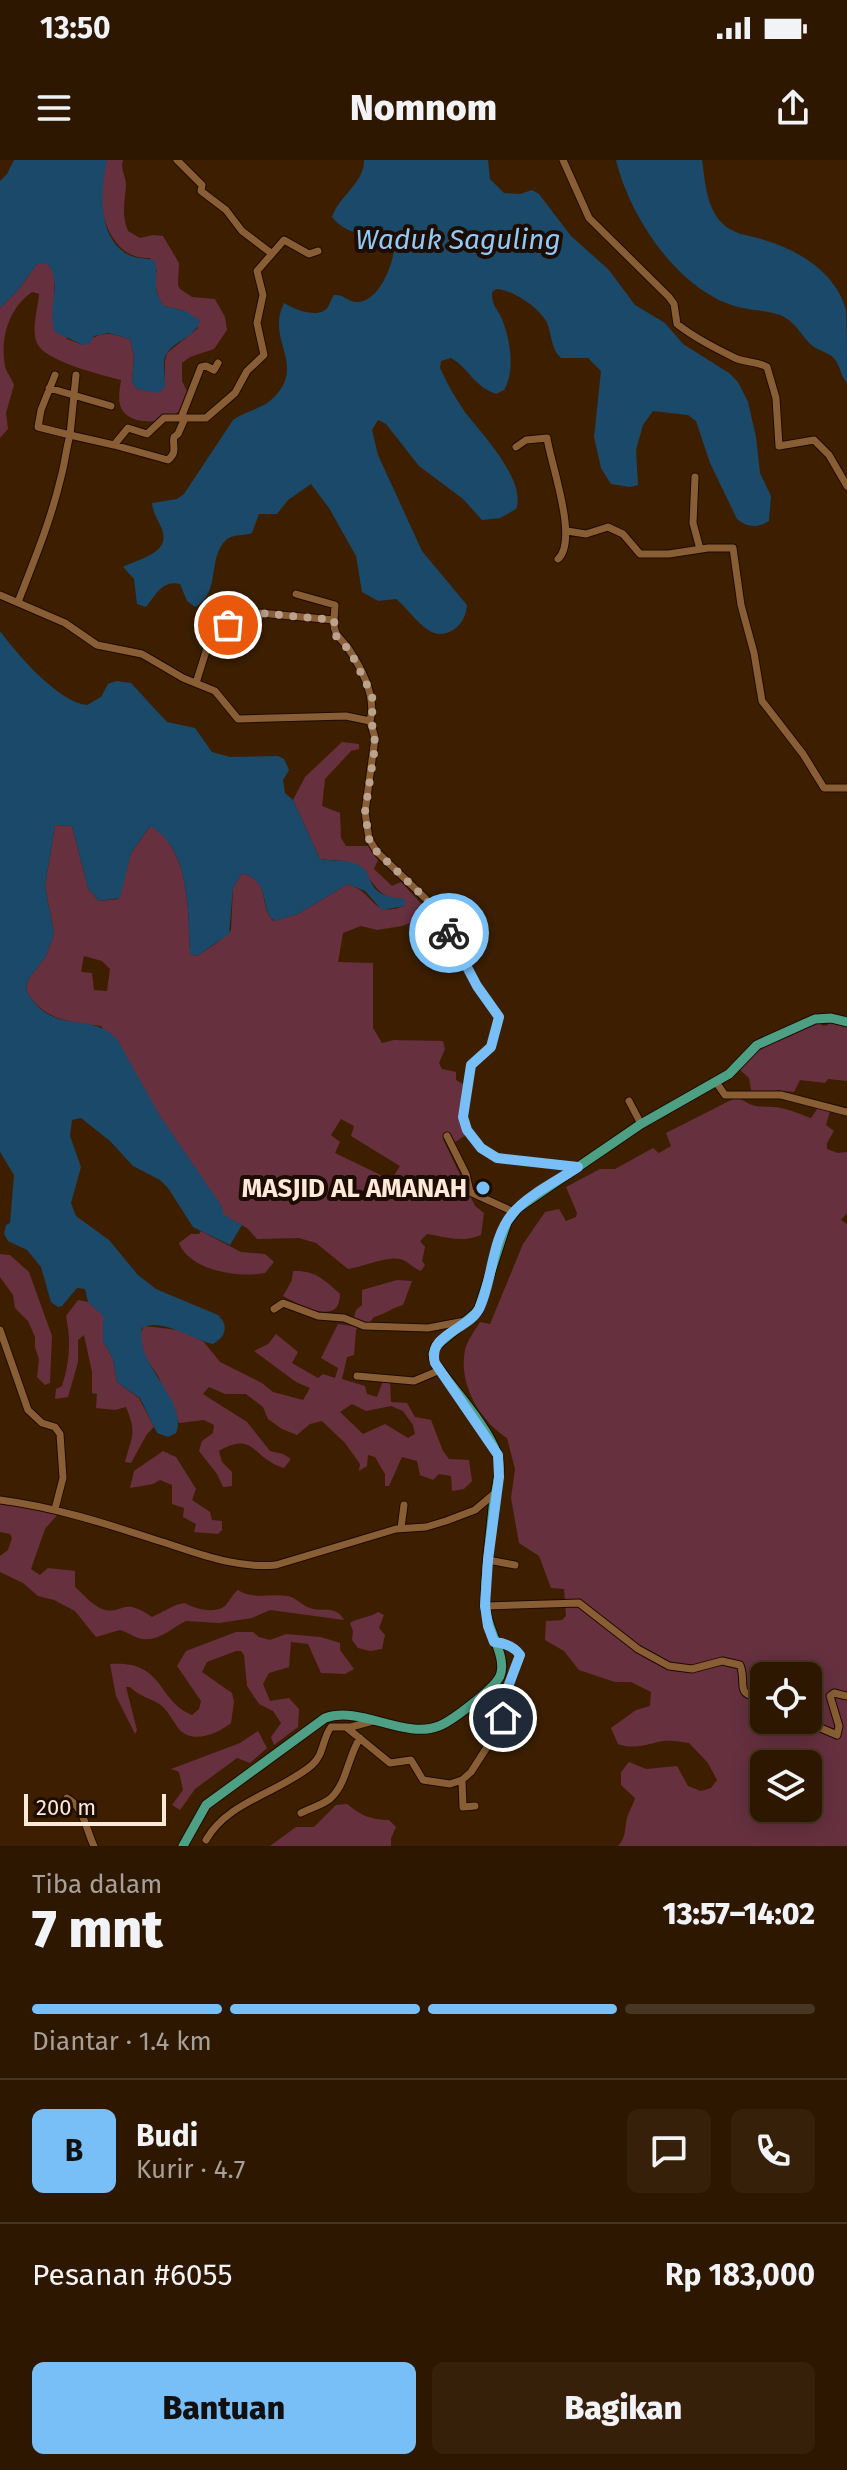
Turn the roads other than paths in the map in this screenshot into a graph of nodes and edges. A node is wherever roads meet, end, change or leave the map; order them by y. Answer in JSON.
{"nodes":[{"id":1,"x":177,"y":160,"type":"edge"},
{"id":2,"x":563,"y":160,"type":"edge"},
{"id":3,"x":318,"y":251,"type":"dead end"},
{"id":4,"x":271,"y":253,"type":"junction"},
{"id":5,"x":218,"y":363,"type":"dead end"},
{"id":6,"x":55,"y":375,"type":"dead end"},
{"id":7,"x":76,"y":375,"type":"dead end"},
{"id":8,"x":49,"y":388,"type":"junction"},
{"id":9,"x":73,"y":394,"type":"junction"},
{"id":10,"x":111,"y":406,"type":"dead end"},
{"id":11,"x":183,"y":418,"type":"junction"},
{"id":12,"x":70,"y":435,"type":"junction"},
{"id":13,"x":114,"y":445,"type":"junction"},
{"id":14,"x":516,"y":447,"type":"dead end"},
{"id":15,"x":695,"y":477,"type":"dead end"},
{"id":16,"x":847,"y":486,"type":"edge"},
{"id":17,"x":567,"y":531,"type":"junction"},
{"id":18,"x":700,"y":549,"type":"junction"},
{"id":19,"x":558,"y":559,"type":"dead end"},
{"id":20,"x":296,"y":594,"type":"dead end"},
{"id":21,"x":0,"y":595,"type":"edge"},
{"id":22,"x":18,"y":602,"type":"junction"},
{"id":23,"x":334,"y":620,"type":"junction"},
{"id":24,"x":196,"y":683,"type":"junction"},
{"id":25,"x":370,"y":721,"type":"junction"},
{"id":26,"x":847,"y":788,"type":"edge"},
{"id":27,"x":847,"y":1022,"type":"edge"},
{"id":28,"x":716,"y":1082,"type":"junction"},
{"id":29,"x":629,"y":1101,"type":"dead end"},
{"id":30,"x":847,"y":1112,"type":"edge"},
{"id":31,"x":641,"y":1124,"type":"junction"},
{"id":32,"x":447,"y":1136,"type":"dead end"},
{"id":33,"x":578,"y":1167,"type":"junction"},
{"id":34,"x":514,"y":1212,"type":"junction"},
{"id":35,"x":274,"y":1309,"type":"dead end"},
{"id":36,"x":469,"y":1320,"type":"junction"},
{"id":37,"x":0,"y":1330,"type":"edge"},
{"id":38,"x":440,"y":1370,"type":"junction"},
{"id":39,"x":357,"y":1376,"type":"dead end"},
{"id":40,"x":495,"y":1493,"type":"junction"},
{"id":41,"x":0,"y":1500,"type":"edge"},
{"id":42,"x":404,"y":1505,"type":"dead end"},
{"id":43,"x":55,"y":1509,"type":"junction"},
{"id":44,"x":401,"y":1528,"type":"junction"},
{"id":45,"x":488,"y":1560,"type":"junction"},
{"id":46,"x":515,"y":1565,"type":"dead end"},
{"id":47,"x":485,"y":1606,"type":"junction"},
{"id":48,"x":494,"y":1642,"type":"junction"},
{"id":49,"x":750,"y":1696,"type":"edge"},
{"id":50,"x":847,"y":1696,"type":"edge"},
{"id":51,"x":373,"y":1721,"type":"junction"},
{"id":52,"x":346,"y":1727,"type":"junction"},
{"id":53,"x":822,"y":1729,"type":"edge"},
{"id":54,"x":360,"y":1738,"type":"junction"},
{"id":55,"x":462,"y":1780,"type":"junction"},
{"id":56,"x":67,"y":1798,"type":"dead end"},
{"id":57,"x":475,"y":1806,"type":"dead end"},
{"id":58,"x":301,"y":1813,"type":"dead end"},
{"id":59,"x":206,"y":1840,"type":"dead end"},
{"id":60,"x":94,"y":1846,"type":"edge"},
{"id":61,"x":183,"y":1846,"type":"edge"}],
"edges":[{"from":1,"to":4,"type":"street"},
{"from":2,"to":16,"type":"street"},
{"from":3,"to":4,"type":"street"},
{"from":4,"to":11,"type":"street"},
{"from":5,"to":11,"type":"street"},
{"from":6,"to":8,"type":"street"},
{"from":7,"to":9,"type":"street"},
{"from":8,"to":9,"type":"street"},
{"from":8,"to":12,"type":"street"},
{"from":9,"to":10,"type":"street"},
{"from":9,"to":12,"type":"street"},
{"from":11,"to":13,"type":"street"},
{"from":11,"to":13,"type":"street"},
{"from":12,"to":13,"type":"street"},
{"from":12,"to":22,"type":"street"},
{"from":14,"to":17,"type":"street"},
{"from":15,"to":18,"type":"street"},
{"from":17,"to":18,"type":"street"},
{"from":17,"to":19,"type":"street"},
{"from":18,"to":26,"type":"street"},
{"from":20,"to":23,"type":"street"},
{"from":21,"to":22,"type":"street"},
{"from":22,"to":24,"type":"street"},
{"from":23,"to":24,"type":"street"},
{"from":23,"to":25,"type":"street"},
{"from":24,"to":25,"type":"street"},
{"from":25,"to":33,"type":"street"},
{"from":27,"to":28,"type":"main road"},
{"from":28,"to":30,"type":"street"},
{"from":28,"to":31,"type":"main road"},
{"from":29,"to":31,"type":"street"},
{"from":31,"to":33,"type":"main road"},
{"from":32,"to":34,"type":"street"},
{"from":33,"to":34,"type":"main road"},
{"from":34,"to":36,"type":"main road"},
{"from":35,"to":36,"type":"street"},
{"from":36,"to":38,"type":"main road"},
{"from":37,"to":43,"type":"street"},
{"from":38,"to":39,"type":"street"},
{"from":38,"to":40,"type":"main road"},
{"from":40,"to":44,"type":"street"},
{"from":40,"to":45,"type":"main road"},
{"from":41,"to":43,"type":"street"},
{"from":42,"to":44,"type":"street"},
{"from":43,"to":44,"type":"street"},
{"from":45,"to":46,"type":"street"},
{"from":45,"to":47,"type":"main road"},
{"from":47,"to":48,"type":"main road"},
{"from":47,"to":49,"type":"street"},
{"from":48,"to":51,"type":"main road"},
{"from":48,"to":55,"type":"street"},
{"from":50,"to":53,"type":"street"},
{"from":51,"to":52,"type":"street"},
{"from":51,"to":61,"type":"main road"},
{"from":52,"to":54,"type":"street"},
{"from":52,"to":59,"type":"street"},
{"from":54,"to":55,"type":"street"},
{"from":54,"to":58,"type":"street"},
{"from":55,"to":57,"type":"street"},
{"from":56,"to":60,"type":"street"}]}
